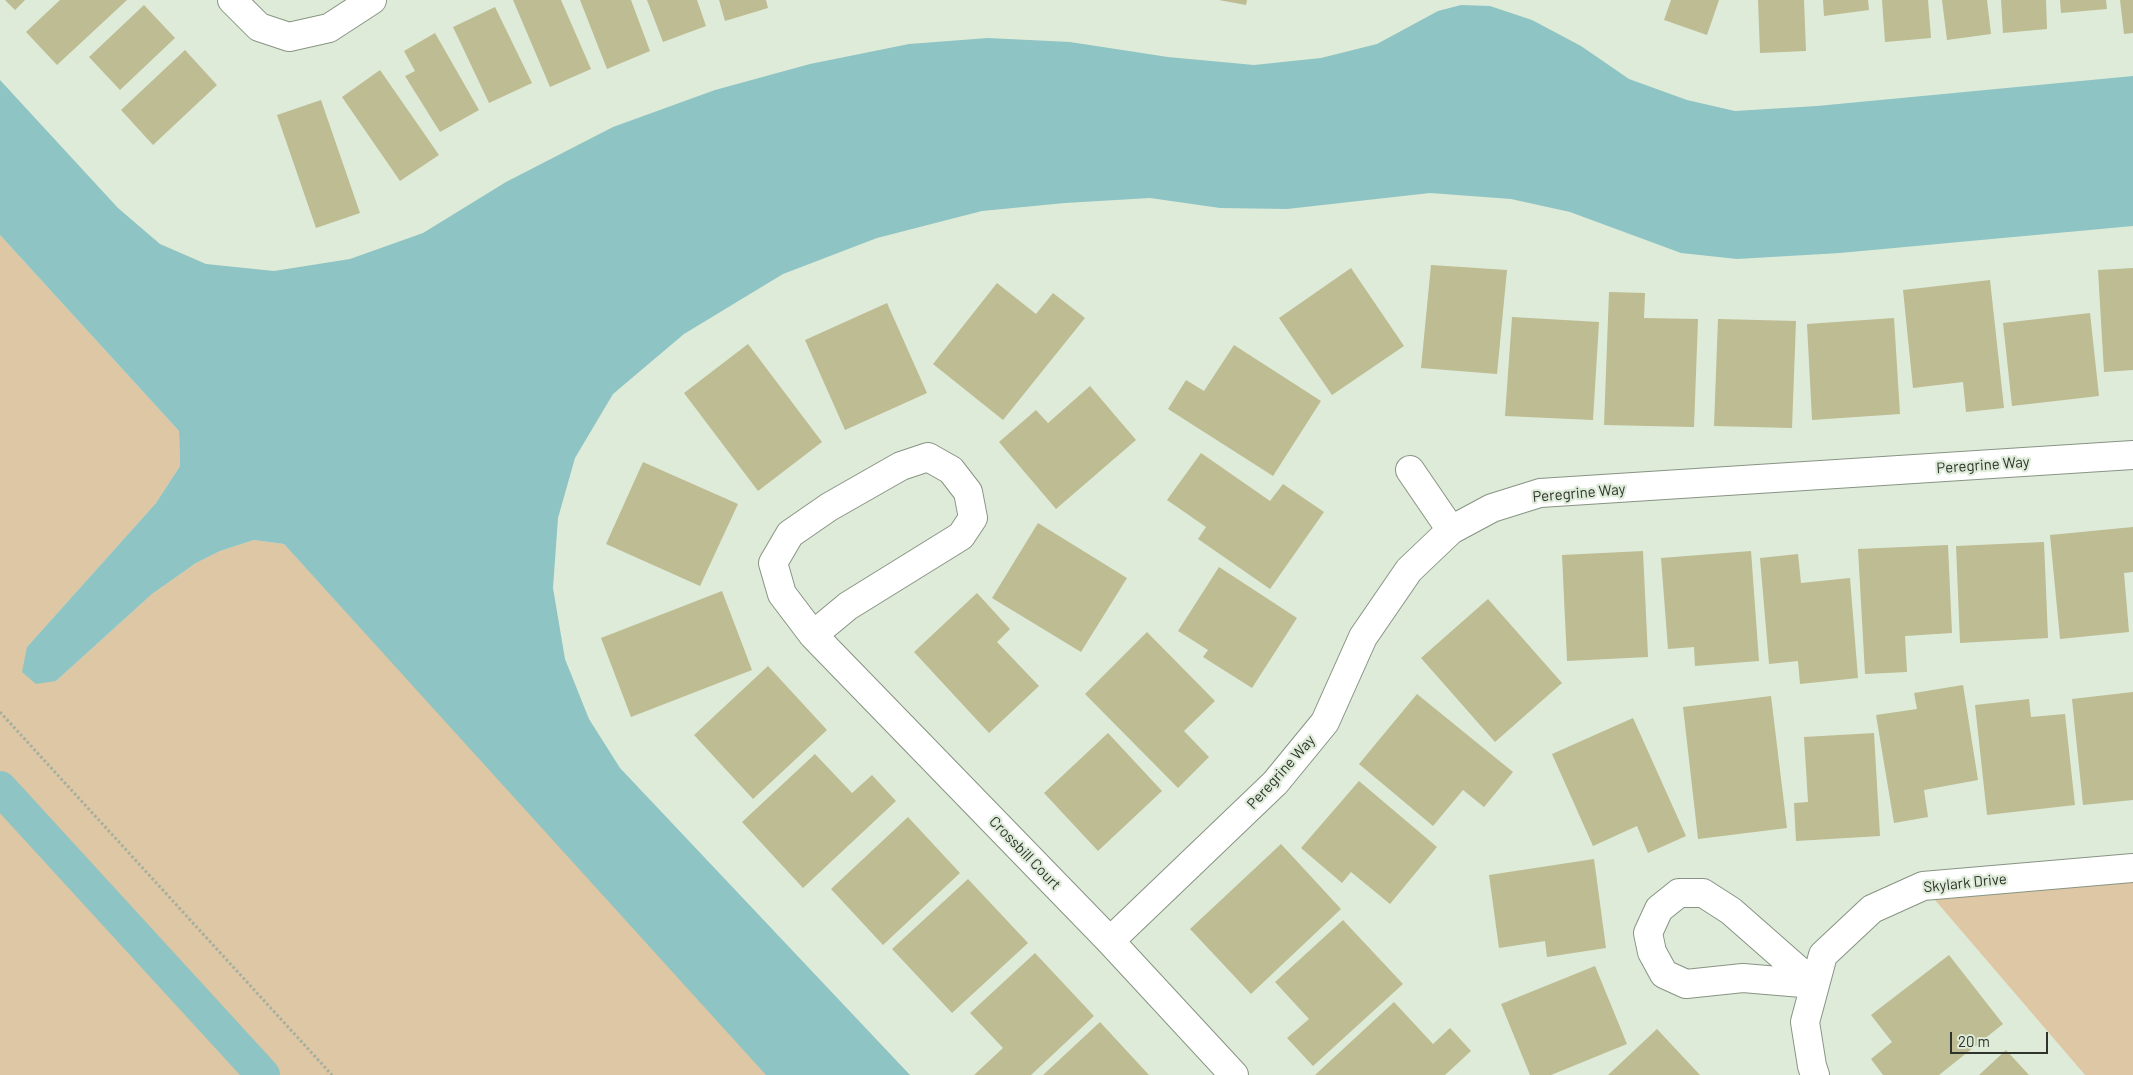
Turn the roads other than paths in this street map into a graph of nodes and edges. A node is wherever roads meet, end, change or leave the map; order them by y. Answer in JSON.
{"nodes":[{"id":1,"x":232,"y":0,"type":"edge"},
{"id":2,"x":372,"y":0,"type":"edge"},
{"id":3,"x":2133,"y":455,"type":"edge"},
{"id":4,"x":1410,"y":470,"type":"dead end"},
{"id":5,"x":1451,"y":530,"type":"junction"},
{"id":6,"x":813,"y":635,"type":"junction"},
{"id":7,"x":2133,"y":868,"type":"edge"},
{"id":8,"x":1110,"y":941,"type":"junction"},
{"id":9,"x":1814,"y":984,"type":"junction"},
{"id":10,"x":1234,"y":1075,"type":"edge"},
{"id":11,"x":1815,"y":1075,"type":"edge"}],
"edges":[{"from":1,"to":2,"type":"street"},
{"from":3,"to":5,"type":"street","name":"Peregrine Way"},
{"from":4,"to":5,"type":"street"},
{"from":5,"to":8,"type":"street","name":"Peregrine Way"},
{"from":6,"to":6,"type":"street","name":"Crossbill Court"},
{"from":6,"to":8,"type":"street","name":"Crossbill Court"},
{"from":7,"to":9,"type":"street","name":"Skylark Drive"},
{"from":8,"to":10,"type":"street","name":"Crossbill Court"},
{"from":9,"to":9,"type":"street"},
{"from":9,"to":11,"type":"street","name":"Skylark Drive"}]}
